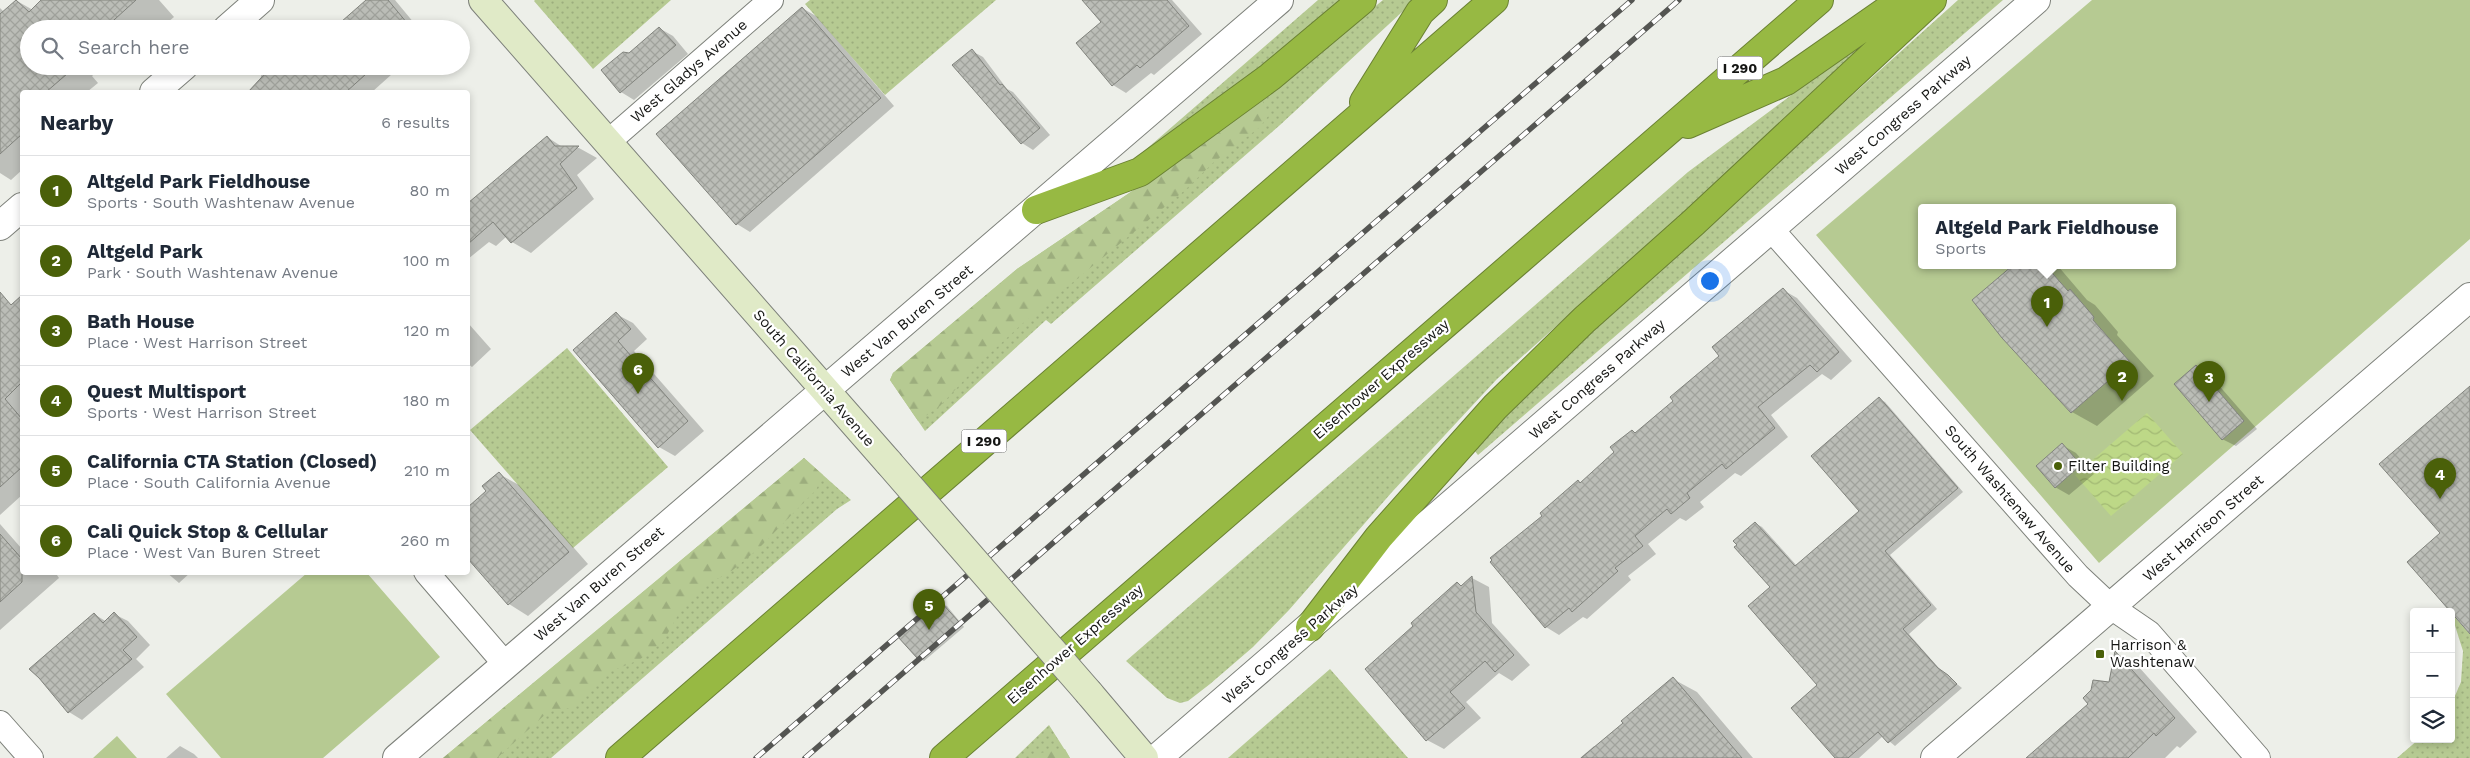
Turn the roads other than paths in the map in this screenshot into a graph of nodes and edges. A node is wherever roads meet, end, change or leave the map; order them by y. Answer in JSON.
{"nodes":[{"id":1,"x":260,"y":0,"type":"edge"},
{"id":2,"x":483,"y":0,"type":"edge"},
{"id":3,"x":771,"y":0,"type":"edge"},
{"id":4,"x":1279,"y":0,"type":"edge"},
{"id":5,"x":1362,"y":0,"type":"edge"},
{"id":6,"x":1433,"y":0,"type":"edge"},
{"id":7,"x":1494,"y":0,"type":"edge"},
{"id":8,"x":1819,"y":0,"type":"edge"},
{"id":9,"x":1902,"y":0,"type":"edge"},
{"id":10,"x":1932,"y":0,"type":"edge"},
{"id":11,"x":2036,"y":0,"type":"edge"},
{"id":12,"x":237,"y":20,"type":"edge"},
{"id":13,"x":174,"y":75,"type":"edge"},
{"id":14,"x":156,"y":90,"type":"edge"},
{"id":15,"x":1349,"y":125,"type":"junction"},
{"id":16,"x":1662,"y":136,"type":"junction"},
{"id":17,"x":608,"y":142,"type":"junction"},
{"id":18,"x":20,"y":209,"type":"edge"},
{"id":19,"x":1036,"y":210,"type":"junction"},
{"id":20,"x":0,"y":226,"type":"edge"},
{"id":21,"x":1771,"y":229,"type":"junction"},
{"id":22,"x":2470,"y":297,"type":"edge"},
{"id":23,"x":824,"y":390,"type":"junction"},
{"id":24,"x":429,"y":575,"type":"edge"},
{"id":25,"x":2111,"y":607,"type":"junction"},
{"id":26,"x":1310,"y":627,"type":"junction"},
{"id":27,"x":506,"y":665,"type":"junction"},
{"id":28,"x":0,"y":723,"type":"edge"},
{"id":29,"x":30,"y":758,"type":"edge"},
{"id":30,"x":397,"y":758,"type":"edge"},
{"id":31,"x":620,"y":758,"type":"edge"},
{"id":32,"x":944,"y":758,"type":"edge"},
{"id":33,"x":1144,"y":758,"type":"edge"},
{"id":34,"x":1157,"y":758,"type":"edge"},
{"id":35,"x":1936,"y":758,"type":"edge"},
{"id":36,"x":2258,"y":758,"type":"edge"}],
"edges":[{"from":1,"to":12,"type":"street"},
{"from":2,"to":17,"type":"main road","name":"South California Avenue"},
{"from":3,"to":17,"type":"street","name":"West Gladys Avenue"},
{"from":4,"to":19,"type":"street","name":"West Van Buren Street"},
{"from":5,"to":19,"type":"highway"},
{"from":6,"to":15,"type":"highway"},
{"from":7,"to":15,"type":"highway","number":"I 290"},
{"from":8,"to":16,"type":"highway","name":"Eisenhower Expressway","number":"I 290"},
{"from":9,"to":16,"type":"highway"},
{"from":10,"to":26,"type":"highway"},
{"from":11,"to":21,"type":"street","name":"West Congress Parkway"},
{"from":13,"to":14,"type":"street"},
{"from":15,"to":31,"type":"highway","number":"I 290"},
{"from":16,"to":32,"type":"highway","name":"Eisenhower Expressway","number":"I 290"},
{"from":17,"to":23,"type":"main road","name":"South California Avenue"},
{"from":18,"to":20,"type":"street"},
{"from":19,"to":23,"type":"street","name":"West Van Buren Street"},
{"from":21,"to":25,"type":"street","name":"South Washtenaw Avenue"},
{"from":21,"to":26,"type":"street","name":"West Congress Parkway"},
{"from":22,"to":25,"type":"street","name":"West Harrison Street"},
{"from":23,"to":27,"type":"street","name":"West Van Buren Street"},
{"from":23,"to":33,"type":"main road","name":"South California Avenue","bridge":true},
{"from":24,"to":27,"type":"street"},
{"from":25,"to":35,"type":"street","name":"West Harrison Street"},
{"from":25,"to":36,"type":"street","name":"South Washtenaw Avenue"},
{"from":26,"to":34,"type":"street","name":"West Congress Parkway"},
{"from":27,"to":30,"type":"street","name":"West Van Buren Street"},
{"from":28,"to":29,"type":"street"}]}
